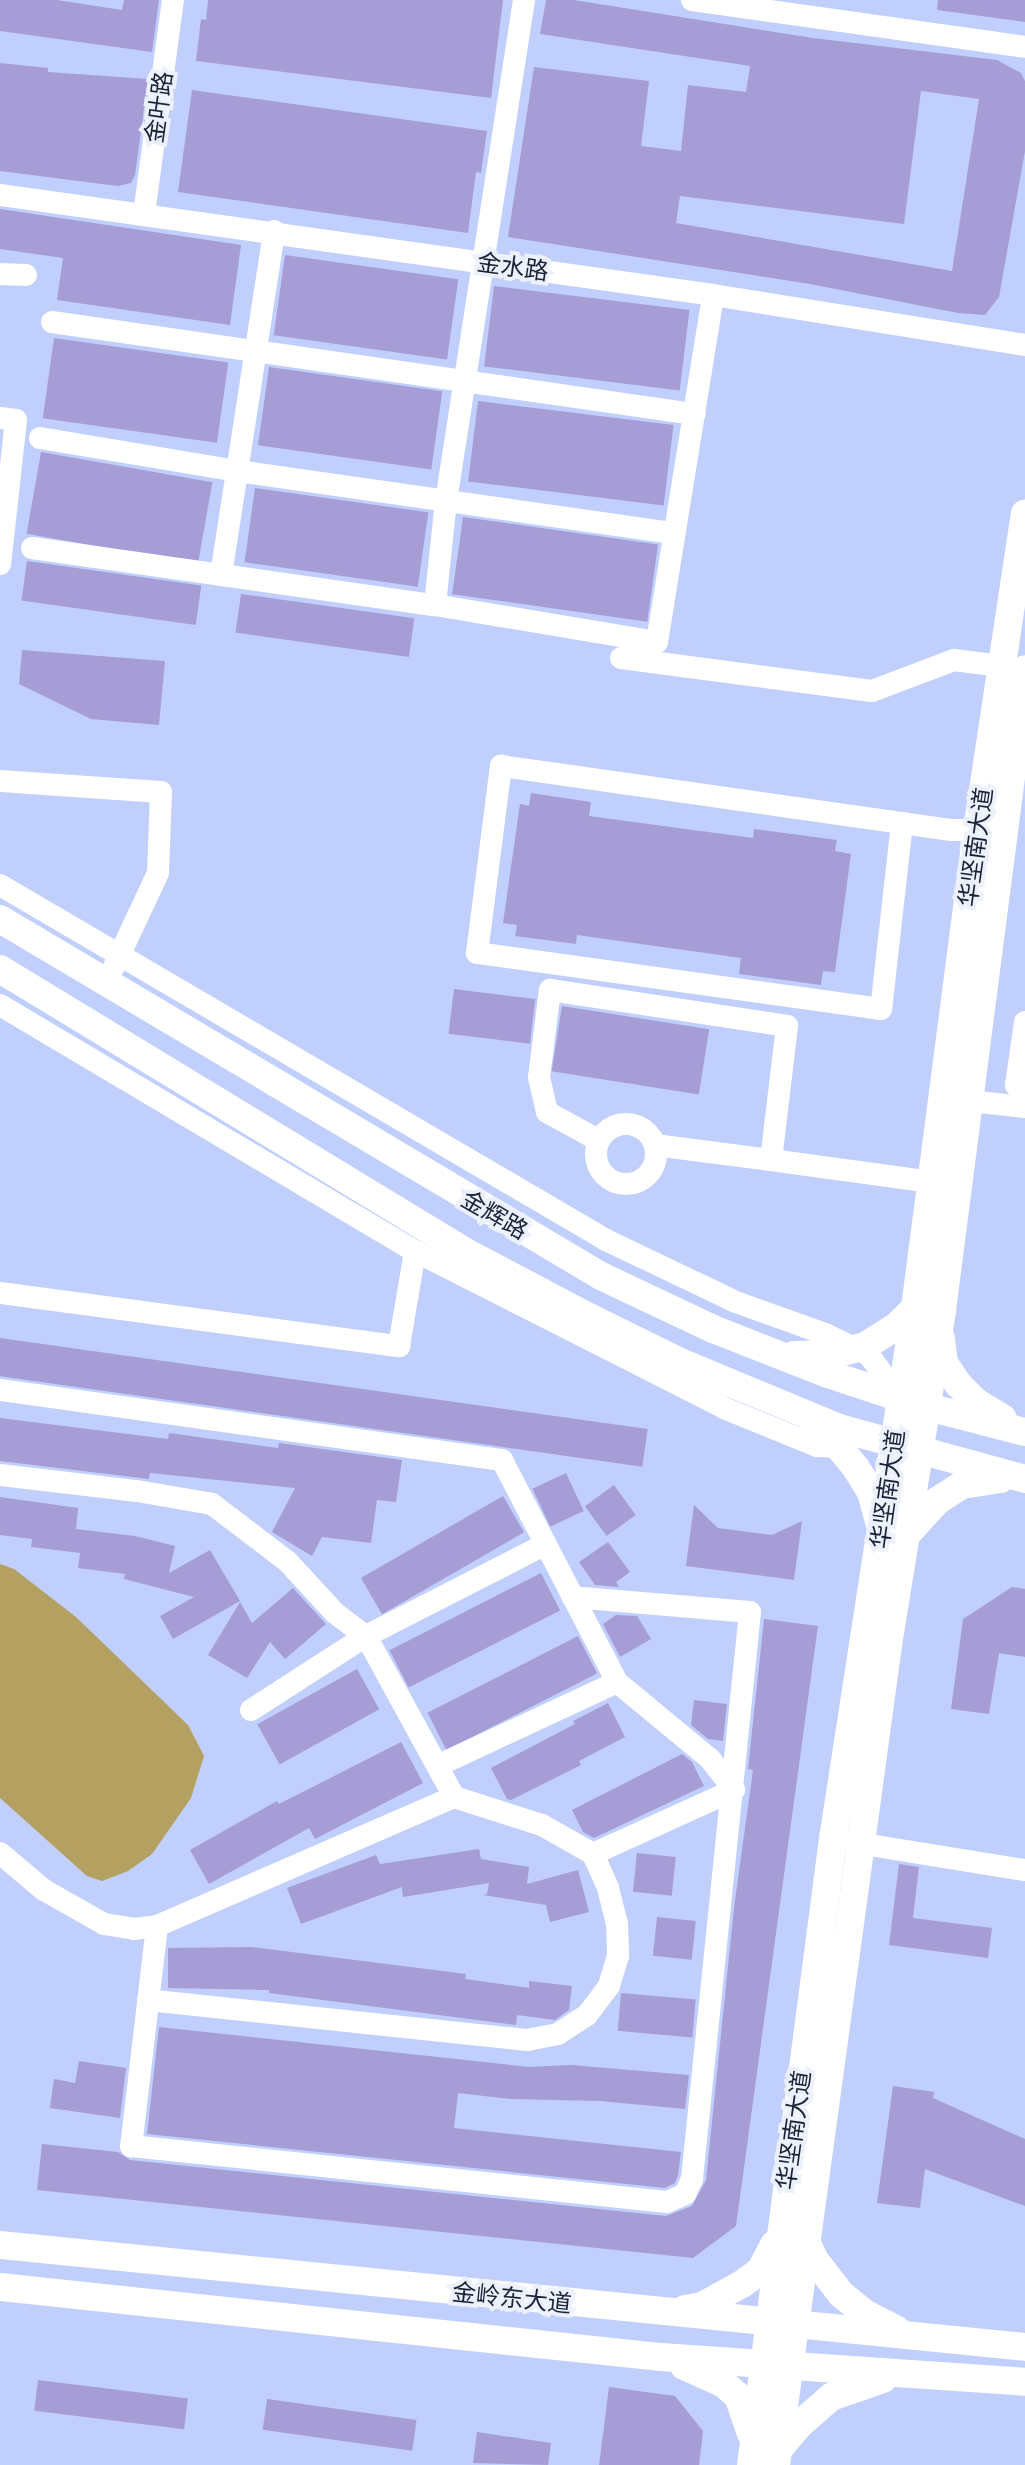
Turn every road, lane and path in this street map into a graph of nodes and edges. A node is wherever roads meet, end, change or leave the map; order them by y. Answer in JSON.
{"nodes":[{"id":1,"x":173,"y":0,"type":"edge"},
{"id":2,"x":524,"y":0,"type":"edge"},
{"id":3,"x":692,"y":0,"type":"edge"},
{"id":4,"x":1025,"y":47,"type":"edge"},
{"id":5,"x":0,"y":195,"type":"edge"},
{"id":6,"x":144,"y":214,"type":"junction"},
{"id":7,"x":274,"y":231,"type":"junction"},
{"id":8,"x":482,"y":262,"type":"junction"},
{"id":9,"x":0,"y":274,"type":"edge"},
{"id":10,"x":26,"y":275,"type":"dead end"},
{"id":11,"x":713,"y":295,"type":"junction"},
{"id":12,"x":52,"y":322,"type":"dead end"},
{"id":13,"x":1025,"y":345,"type":"edge"},
{"id":14,"x":256,"y":354,"type":"junction"},
{"id":15,"x":464,"y":383,"type":"junction"},
{"id":16,"x":694,"y":414,"type":"junction"},
{"id":17,"x":0,"y":418,"type":"edge"},
{"id":18,"x":40,"y":438,"type":"dead end"},
{"id":19,"x":237,"y":471,"type":"junction"},
{"id":20,"x":446,"y":501,"type":"junction"},
{"id":21,"x":1025,"y":514,"type":"edge"},
{"id":22,"x":675,"y":533,"type":"junction"},
{"id":23,"x":32,"y":548,"type":"dead end"},
{"id":24,"x":0,"y":564,"type":"edge"},
{"id":25,"x":221,"y":575,"type":"junction"},
{"id":26,"x":435,"y":605,"type":"junction"},
{"id":27,"x":621,"y":658,"type":"dead end"},
{"id":28,"x":1019,"y":668,"type":"edge"},
{"id":29,"x":0,"y":781,"type":"edge"},
{"id":30,"x":902,"y":823,"type":"junction"},
{"id":31,"x":977,"y":830,"type":"junction"},
{"id":32,"x":0,"y":885,"type":"edge"},
{"id":33,"x":0,"y":919,"type":"edge"},
{"id":34,"x":121,"y":955,"type":"junction"},
{"id":35,"x":0,"y":969,"type":"edge"},
{"id":36,"x":106,"y":982,"type":"junction"},
{"id":37,"x":0,"y":1005,"type":"edge"},
{"id":38,"x":1025,"y":1022,"type":"edge"},
{"id":39,"x":1025,"y":1086,"type":"edge"},
{"id":40,"x":970,"y":1101,"type":"junction"},
{"id":41,"x":1025,"y":1107,"type":"edge"},
{"id":42,"x":598,"y":1140,"type":"junction"},
{"id":43,"x":655,"y":1145,"type":"junction"},
{"id":44,"x":771,"y":1160,"type":"junction"},
{"id":45,"x":932,"y":1182,"type":"junction"},
{"id":46,"x":415,"y":1251,"type":"junction"},
{"id":47,"x":0,"y":1293,"type":"edge"},
{"id":48,"x":915,"y":1308,"type":"junction"},
{"id":49,"x":939,"y":1330,"type":"junction"},
{"id":50,"x":856,"y":1349,"type":"junction"},
{"id":51,"x":777,"y":1354,"type":"junction"},
{"id":52,"x":0,"y":1390,"type":"edge"},
{"id":53,"x":901,"y":1399,"type":"junction"},
{"id":54,"x":928,"y":1407,"type":"junction"},
{"id":55,"x":786,"y":1408,"type":"junction"},
{"id":56,"x":1025,"y":1431,"type":"edge"},
{"id":57,"x":893,"y":1446,"type":"junction"},
{"id":58,"x":839,"y":1447,"type":"junction"},
{"id":59,"x":920,"y":1453,"type":"junction"},
{"id":60,"x":0,"y":1475,"type":"edge"},
{"id":61,"x":1023,"y":1479,"type":"edge"},
{"id":62,"x":894,"y":1532,"type":"junction"},
{"id":63,"x":546,"y":1544,"type":"junction"},
{"id":64,"x":573,"y":1597,"type":"junction"},
{"id":65,"x":366,"y":1636,"type":"junction"},
{"id":66,"x":617,"y":1682,"type":"junction"},
{"id":67,"x":251,"y":1710,"type":"dead end"},
{"id":68,"x":439,"y":1765,"type":"junction"},
{"id":69,"x":734,"y":1790,"type":"junction"},
{"id":70,"x":454,"y":1797,"type":"junction"},
{"id":71,"x":833,"y":1839,"type":"junction"},
{"id":72,"x":861,"y":1843,"type":"junction"},
{"id":73,"x":0,"y":1853,"type":"edge"},
{"id":74,"x":593,"y":1854,"type":"junction"},
{"id":75,"x":1025,"y":1870,"type":"edge"},
{"id":76,"x":157,"y":1926,"type":"junction"},
{"id":77,"x":148,"y":2000,"type":"junction"},
{"id":78,"x":792,"y":2239,"type":"junction"},
{"id":79,"x":0,"y":2245,"type":"edge"},
{"id":80,"x":0,"y":2287,"type":"edge"},
{"id":81,"x":667,"y":2313,"type":"junction"},
{"id":82,"x":782,"y":2323,"type":"junction"},
{"id":83,"x":911,"y":2336,"type":"junction"},
{"id":84,"x":1025,"y":2347,"type":"edge"},
{"id":85,"x":661,"y":2357,"type":"junction"},
{"id":86,"x":776,"y":2365,"type":"junction"},
{"id":87,"x":906,"y":2374,"type":"junction"},
{"id":88,"x":1025,"y":2382,"type":"edge"},
{"id":89,"x":765,"y":2457,"type":"edge"}],
"edges":[{"from":1,"to":6,"type":"street","name":"金叶路"},
{"from":2,"to":8,"type":"street"},
{"from":3,"to":4,"type":"street"},
{"from":5,"to":6,"type":"street","name":"金水路"},
{"from":6,"to":7,"type":"street","name":"金水路"},
{"from":7,"to":8,"type":"street","name":"金水路"},
{"from":7,"to":14,"type":"street"},
{"from":8,"to":11,"type":"street","name":"金水路"},
{"from":8,"to":15,"type":"street"},
{"from":9,"to":10,"type":"street"},
{"from":11,"to":13,"type":"street","name":"金水路"},
{"from":11,"to":16,"type":"street"},
{"from":12,"to":14,"type":"street"},
{"from":14,"to":15,"type":"street"},
{"from":14,"to":19,"type":"street"},
{"from":15,"to":16,"type":"street"},
{"from":15,"to":20,"type":"street"},
{"from":16,"to":22,"type":"street"},
{"from":17,"to":24,"type":"street"},
{"from":18,"to":19,"type":"street"},
{"from":19,"to":20,"type":"street"},
{"from":19,"to":25,"type":"street"},
{"from":20,"to":22,"type":"street"},
{"from":20,"to":26,"type":"street"},
{"from":21,"to":28,"type":"main road","name":"华坚南大道"},
{"from":22,"to":26,"type":"street"},
{"from":23,"to":25,"type":"street"},
{"from":25,"to":26,"type":"street"},
{"from":27,"to":28,"type":"street"},
{"from":28,"to":31,"type":"main road","name":"华坚南大道"},
{"from":28,"to":40,"type":"main road","name":"华坚南大道"},
{"from":29,"to":34,"type":"street"},
{"from":30,"to":30,"type":"street"},
{"from":30,"to":31,"type":"street"},
{"from":31,"to":45,"type":"main road","name":"华坚南大道"},
{"from":32,"to":34,"type":"street"},
{"from":33,"to":36,"type":"main road","name":"金辉路"},
{"from":34,"to":36,"type":"street"},
{"from":34,"to":50,"type":"street"},
{"from":35,"to":55,"type":"main road","name":"金辉路"},
{"from":36,"to":51,"type":"main road","name":"金辉路"},
{"from":37,"to":46,"type":"street"},
{"from":38,"to":39,"type":"street"},
{"from":40,"to":41,"type":"street"},
{"from":40,"to":49,"type":"main road","name":"华坚南大道"},
{"from":42,"to":43,"type":"street"},
{"from":42,"to":43,"type":"street"},
{"from":42,"to":44,"type":"street"},
{"from":43,"to":44,"type":"street"},
{"from":44,"to":45,"type":"street"},
{"from":45,"to":48,"type":"main road","name":"华坚南大道"},
{"from":46,"to":47,"type":"street"},
{"from":46,"to":58,"type":"street"},
{"from":48,"to":50,"type":"main road"},
{"from":48,"to":53,"type":"main road","name":"华坚南大道"},
{"from":49,"to":54,"type":"main road","name":"华坚南大道"},
{"from":49,"to":56,"type":"main road"},
{"from":50,"to":51,"type":"main road"},
{"from":50,"to":53,"type":"street"},
{"from":51,"to":53,"type":"main road","name":"金辉路"},
{"from":52,"to":63,"type":"street"},
{"from":53,"to":54,"type":"main road","name":"金辉路"},
{"from":53,"to":57,"type":"main road","name":"华坚南大道"},
{"from":54,"to":56,"type":"main road","name":"金辉路"},
{"from":54,"to":59,"type":"main road","name":"华坚南大道"},
{"from":55,"to":57,"type":"main road","name":"金辉路"},
{"from":55,"to":58,"type":"main road"},
{"from":57,"to":58,"type":"street"},
{"from":57,"to":59,"type":"main road","name":"金辉路"},
{"from":57,"to":62,"type":"main road","name":"华坚南大道"},
{"from":58,"to":62,"type":"main road"},
{"from":59,"to":61,"type":"main road","name":"金辉路"},
{"from":59,"to":62,"type":"main road","name":"华坚南大道"},
{"from":60,"to":65,"type":"street"},
{"from":61,"to":62,"type":"main road"},
{"from":62,"to":71,"type":"main road","name":"华坚南大道"},
{"from":62,"to":72,"type":"main road","name":"华坚南大道"},
{"from":63,"to":64,"type":"street"},
{"from":63,"to":65,"type":"street"},
{"from":64,"to":66,"type":"street"},
{"from":64,"to":69,"type":"street"},
{"from":65,"to":67,"type":"street"},
{"from":65,"to":68,"type":"street"},
{"from":66,"to":68,"type":"street"},
{"from":66,"to":69,"type":"street"},
{"from":68,"to":70,"type":"street"},
{"from":69,"to":74,"type":"street"},
{"from":69,"to":77,"type":"street"},
{"from":70,"to":74,"type":"street"},
{"from":70,"to":76,"type":"street"},
{"from":71,"to":72,"type":"street"},
{"from":71,"to":78,"type":"main road","name":"华坚南大道"},
{"from":72,"to":75,"type":"street"},
{"from":72,"to":78,"type":"main road","name":"华坚南大道"},
{"from":73,"to":76,"type":"street"},
{"from":74,"to":77,"type":"street"},
{"from":76,"to":77,"type":"street"},
{"from":78,"to":81,"type":"main road"},
{"from":78,"to":82,"type":"main road","name":"华坚南大道"},
{"from":78,"to":83,"type":"main road"},
{"from":79,"to":81,"type":"main road","name":"金岭东大道"},
{"from":80,"to":85,"type":"main road","name":"金岭东大道"},
{"from":81,"to":82,"type":"main road","name":"金岭东大道"},
{"from":82,"to":83,"type":"main road","name":"金岭东大道"},
{"from":82,"to":86,"type":"main road","name":"华坚南大道"},
{"from":83,"to":84,"type":"main road","name":"金岭东大道"},
{"from":85,"to":86,"type":"main road","name":"金岭东大道"},
{"from":85,"to":89,"type":"main road"},
{"from":86,"to":87,"type":"main road","name":"金岭东大道"},
{"from":86,"to":89,"type":"main road","name":"华坚南大道"},
{"from":87,"to":88,"type":"main road","name":"金岭东大道"},
{"from":87,"to":89,"type":"main road"}]}
